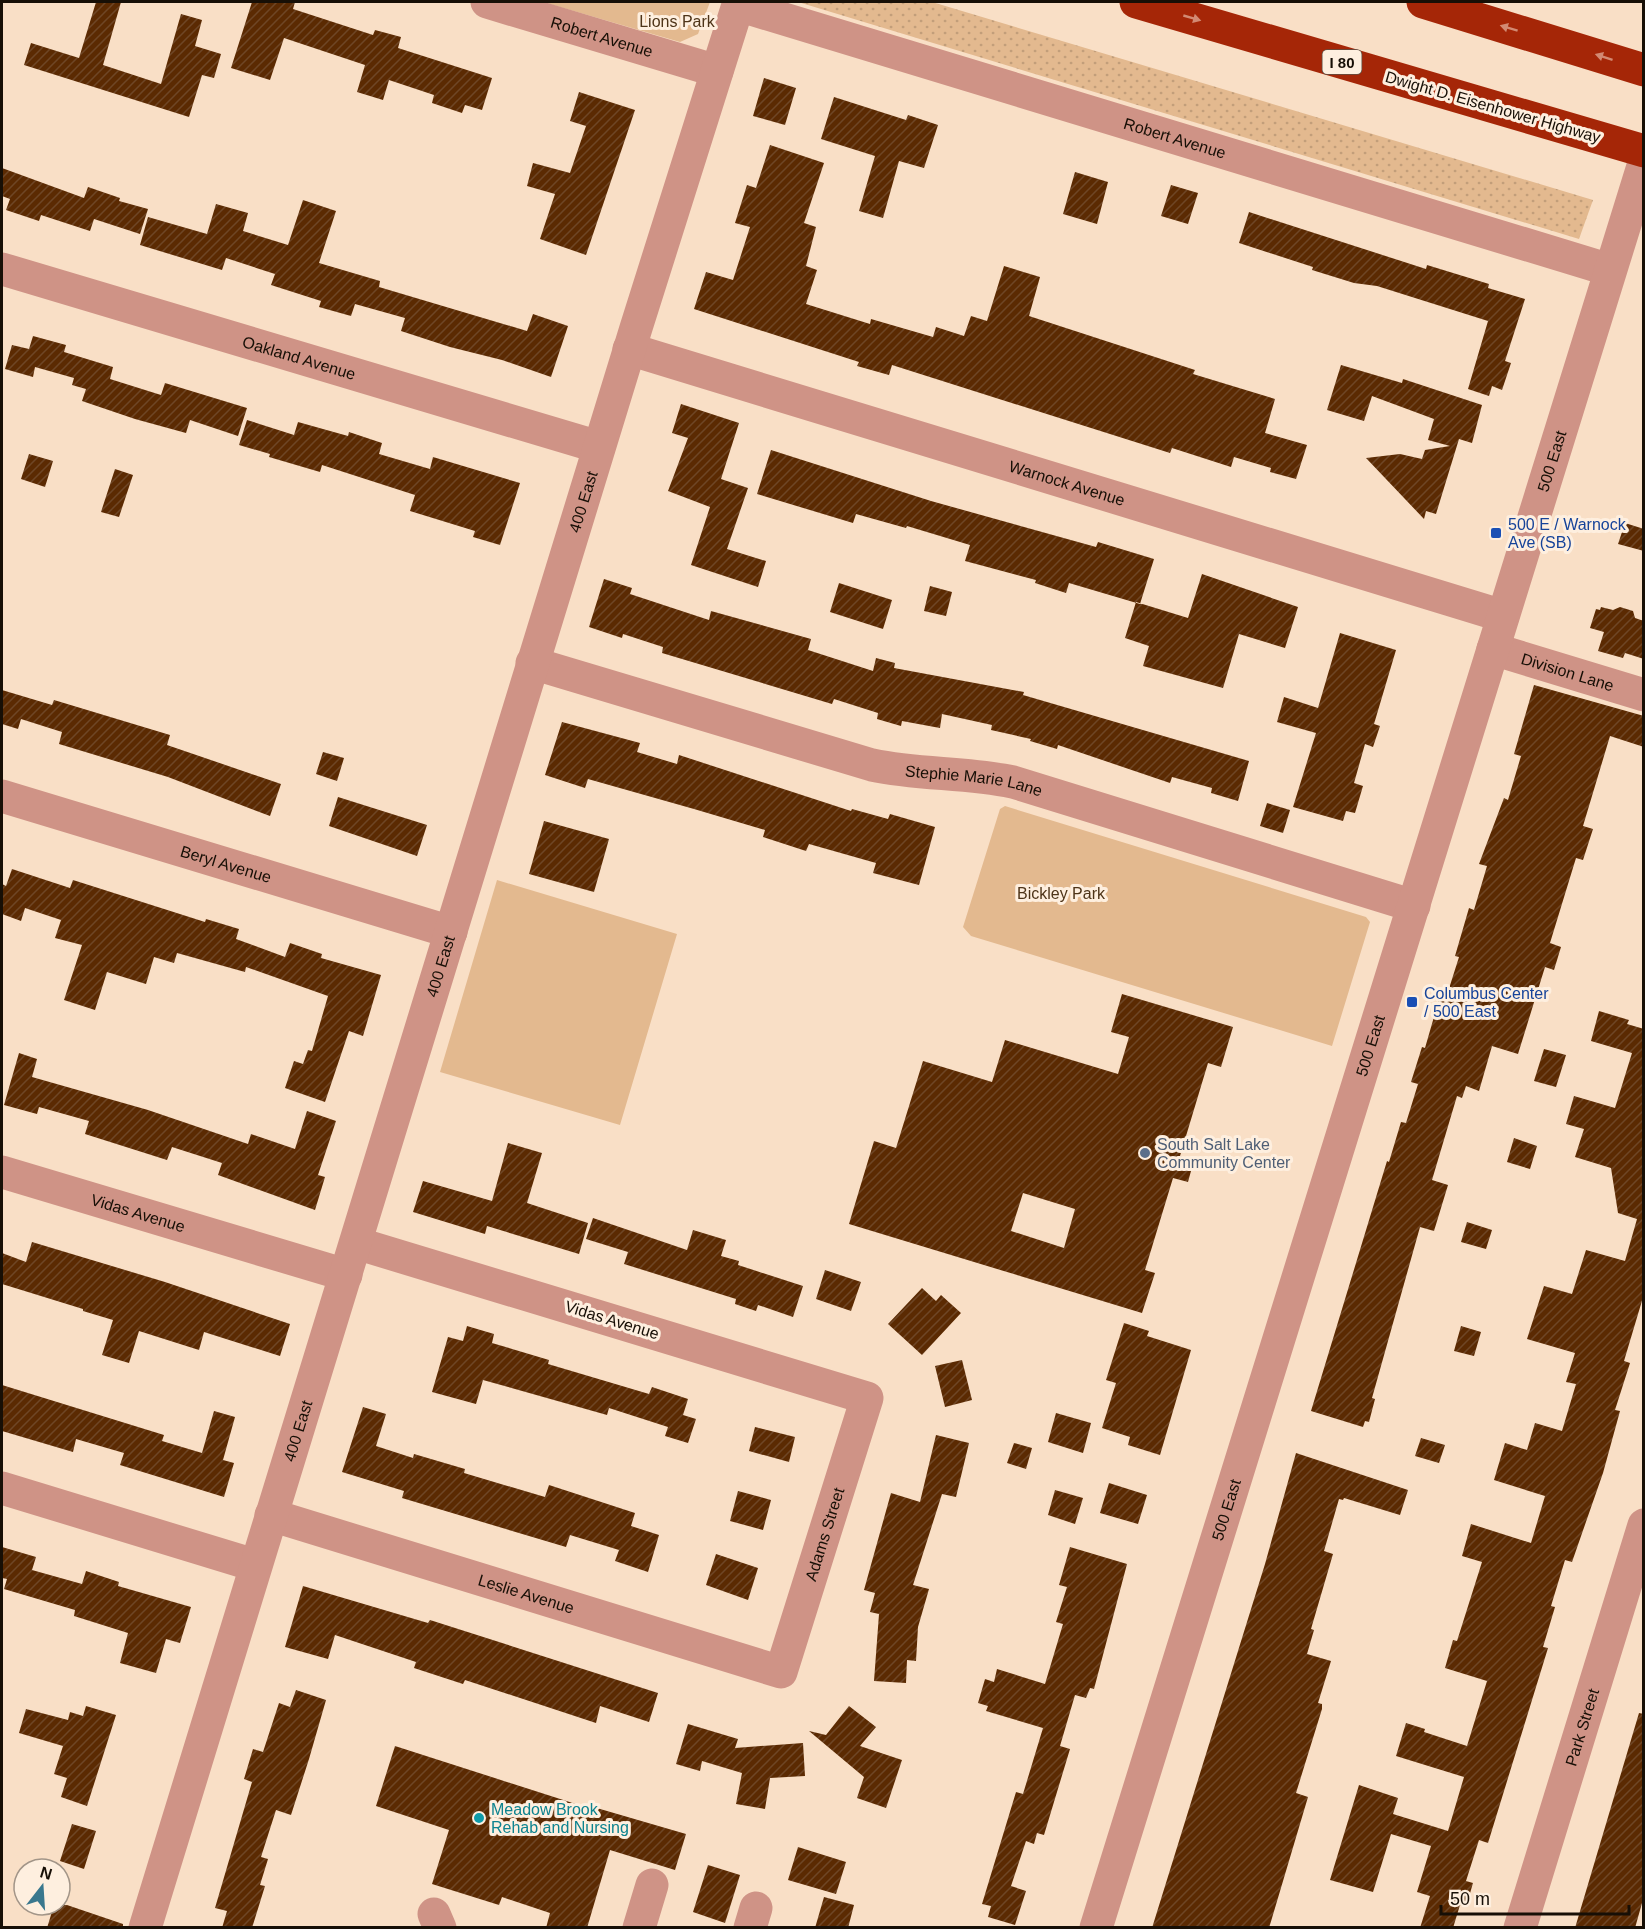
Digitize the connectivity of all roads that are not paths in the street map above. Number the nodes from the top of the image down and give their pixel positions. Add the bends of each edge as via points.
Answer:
1 (488, 2) edge
2 (1136, 2) edge
3 (1423, 2) edge
4 (738, 5) joint
5 (717, 70) junction
6 (1644, 70) edge
7 (1644, 151) edge
8 (1644, 163) edge
9 (2, 269) edge
10 (1610, 270) junction
11 (629, 349) junction
12 (599, 447) junction
13 (1503, 616) junction
14 (1493, 649) junction
15 (532, 663) junction
16 (1644, 695) edge
17 (2, 796) edge
18 (1414, 906) junction
19 (451, 933) junction
20 (2, 1172) edge
21 (356, 1243) junction
22 (346, 1275) junction
23 (867, 1398) joint
24 (2, 1488) edge
25 (271, 1515) junction
26 (1644, 1525) edge
27 (254, 1566) junction
28 (782, 1672) joint
29 (652, 1886) dead end
30 (145, 1928) edge
31 (639, 1928) edge
32 (1096, 1928) edge
33 (1520, 1928) edge

1 - 5 street, Robert Avenue
2 -> 7 highway, Dwight D. Eisenhower Highway / I 80
6 -> 3 highway
4 - 5 street, 400 East
4 - 10 street, Robert Avenue
5 - 11 street, 400 East
8 - 10 street, 500 East
9 - 12 street, Oakland Avenue
10 - 13 street, 500 East
11 - 12 street, 400 East
11 - 13 street, Warnock Avenue
12 - 15 street, 400 East
13 - 14 street, 500 East
14 - 16 street, Division Lane
14 - 18 street, 500 East
15 - 18 street, Stephie Marie Lane via 872,765 907,773 968,775 1013,782
15 - 19 street, 400 East
17 - 19 street, Beryl Avenue
18 - 32 street, 500 East
19 - 21 street, 400 East
20 - 22 street, Vidas Avenue
21 - 22 street, 400 East
21 - 23 street, Vidas Avenue
22 - 25 street, 400 East
23 - 28 street, Adams Street
24 - 27 street
25 - 27 street, 400 East
25 - 28 street, Leslie Avenue
26 - 33 street, Park Street
27 - 30 street, 400 East
29 - 31 street

